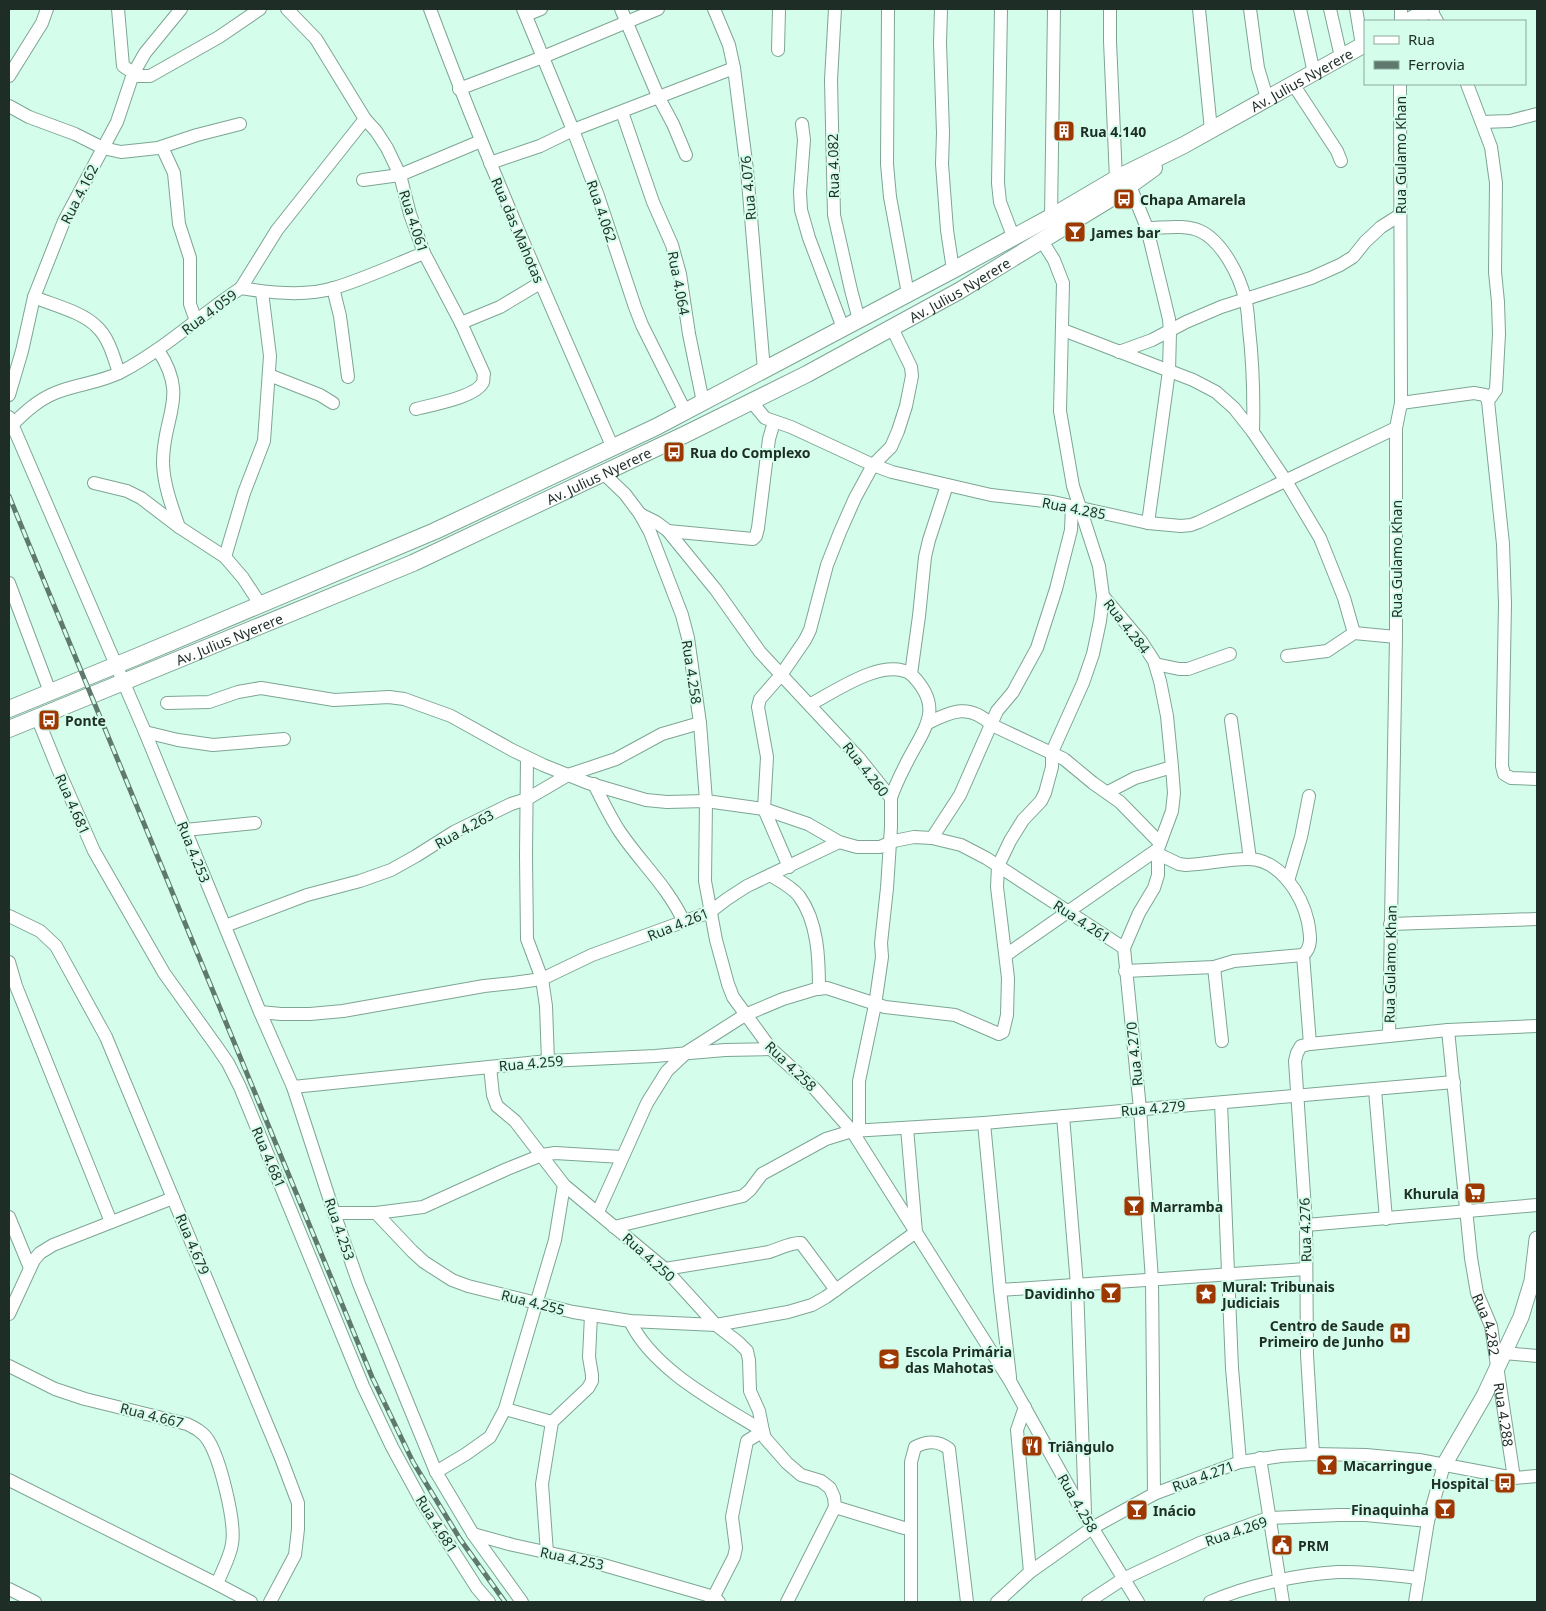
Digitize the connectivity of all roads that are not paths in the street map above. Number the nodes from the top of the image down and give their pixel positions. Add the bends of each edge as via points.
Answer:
1 (47, 9) edge
2 (118, 9) edge
3 (181, 9) edge
4 (260, 9) edge
5 (287, 9) edge
6 (430, 9) edge
7 (541, 9) edge
8 (621, 9) edge
9 (658, 9) edge
10 (714, 9) edge
11 (779, 9) edge
12 (835, 9) edge
13 (888, 9) edge
14 (941, 9) edge
15 (1001, 9) edge
16 (1054, 9) edge
17 (1110, 9) edge
18 (1199, 9) edge
19 (1250, 9) edge
20 (1300, 9) edge
21 (1330, 9) edge
22 (1356, 9) edge
23 (1431, 9) edge
24 (524, 12) edge
25 (1410, 20) edge
26 (626, 22) junction
27 (1363, 45) edge
28 (778, 50) dead end
29 (542, 57) junction
30 (1341, 57) junction
31 (734, 68) junction
32 (1314, 73) junction
33 (132, 74) junction
34 (9, 76) edge
35 (1293, 84) junction
36 (1400, 85) edge
37 (1466, 85) edge
38 (459, 88) junction
39 (658, 96) junction
40 (1267, 98) junction
41 (9, 106) edge
42 (622, 112) junction
43 (1537, 114) edge
44 (365, 119) junction
45 (1482, 122) junction
46 (240, 124) dead end
47 (802, 124) dead end
48 (573, 130) junction
49 (1211, 130) junction
50 (481, 141) junction
51 (162, 147) junction
52 (103, 148) junction
53 (686, 155) dead end
54 (1341, 161) dead end
55 (490, 163) junction
56 (400, 174) junction
57 (363, 180) dead end
58 (1123, 183) junction
59 (1400, 215) junction
60 (1050, 217) junction
61 (1147, 228) junction
62 (1013, 236) junction
63 (1042, 241) junction
64 (424, 253) junction
65 (953, 270) junction
66 (540, 283) junction
67 (241, 288) junction
68 (333, 288) junction
69 (262, 292) junction
70 (908, 294) junction
71 (34, 298) junction
72 (1245, 299) junction
73 (859, 320) junction
74 (196, 321) junction
75 (460, 324) junction
76 (843, 328) junction
77 (892, 328) junction
78 (1063, 330) junction
79 (1170, 332) junction
80 (158, 350) junction
81 (1120, 352) junction
82 (764, 370) junction
83 (1168, 371) junction
84 (119, 373) junction
85 (269, 375) junction
86 (348, 378) dead end
87 (9, 395) edge
88 (1488, 400) junction
89 (751, 401) junction
90 (703, 402) junction
91 (1401, 402) junction
92 (333, 403) dead end
93 (416, 409) dead end
94 (685, 411) junction
95 (10, 421) edge
96 (774, 422) junction
97 (1396, 428) junction
98 (1253, 432) junction
99 (613, 448) junction
100 (874, 465) junction
101 (604, 474) junction
102 (1286, 481) junction
103 (94, 483) dead end
104 (947, 485) junction
105 (1076, 507) junction
106 (640, 514) junction
107 (1148, 523) junction
108 (179, 527) junction
109 (668, 531) junction
110 (226, 558) junction
111 (9, 583) edge
112 (1103, 596) junction
113 (260, 604) junction
114 (1354, 633) junction
115 (1396, 637) junction
116 (1230, 654) dead end
117 (1287, 656) dead end
118 (1155, 664) junction
119 (116, 665) junction
120 (911, 674) junction
121 (781, 675) junction
122 (123, 682) junction
123 (50, 692) junction
124 (167, 703) dead end
125 (810, 704) junction
126 (9, 709) edge
127 (37, 717) junction
128 (1232, 720) dead end
129 (928, 722) junction
130 (700, 723) junction
131 (992, 725) junction
132 (9, 729) edge
133 (145, 732) junction
134 (284, 739) dead end
135 (1052, 752) junction
136 (527, 758) junction
137 (1172, 767) junction
138 (568, 775) junction
139 (1537, 778) edge
140 (594, 784) junction
141 (1108, 792) junction
142 (1310, 796) dead end
143 (890, 798) junction
144 (527, 799) junction
145 (706, 801) junction
146 (764, 809) junction
147 (255, 823) dead end
148 (185, 830) junction
149 (932, 838) junction
150 (839, 842) junction
151 (889, 843) junction
152 (1159, 849) junction
153 (1250, 859) junction
154 (789, 866) junction
155 (998, 866) junction
156 (770, 875) junction
157 (1288, 881) junction
158 (710, 912) junction
159 (1067, 912) junction
160 (9, 916) edge
161 (1537, 920) edge
162 (684, 922) junction
163 (1390, 924) junction
164 (225, 926) junction
165 (1120, 946) junction
166 (1006, 955) junction
167 (1303, 955) junction
168 (9, 962) edge
169 (1214, 967) junction
170 (1125, 971) junction
171 (542, 978) junction
172 (819, 989) junction
173 (875, 1005) junction
174 (260, 1012) junction
175 (744, 1015) junction
176 (1537, 1026) edge
177 (1448, 1030) junction
178 (1389, 1035) junction
179 (1222, 1041) dead end
180 (1310, 1044) junction
181 (771, 1048) junction
182 (687, 1052) junction
183 (548, 1061) junction
184 (490, 1066) junction
185 (1454, 1082) junction
186 (293, 1087) junction
187 (1375, 1090) junction
188 (1296, 1096) junction
189 (1221, 1103) junction
190 (1140, 1110) junction
191 (1063, 1116) junction
192 (984, 1123) junction
193 (907, 1128) junction
194 (856, 1131) junction
195 (542, 1155) junction
196 (622, 1157) junction
197 (564, 1185) junction
198 (173, 1198) junction
199 (1537, 1205) edge
200 (1465, 1211) junction
201 (598, 1212) junction
202 (334, 1213) junction
203 (376, 1213) junction
204 (9, 1217) edge
205 (1386, 1220) junction
206 (110, 1222) junction
207 (1306, 1225) junction
208 (614, 1226) junction
209 (916, 1232) junction
210 (1537, 1239) edge
211 (1536, 1257) edge
212 (30, 1268) junction
213 (665, 1269) junction
214 (1306, 1269) junction
215 (1228, 1274) junction
216 (1152, 1280) junction
217 (1077, 1285) junction
218 (836, 1290) junction
219 (1000, 1290) junction
220 (536, 1304) junction
221 (9, 1314) edge
222 (592, 1315) junction
223 (630, 1321) junction
224 (716, 1325) junction
225 (1537, 1356) edge
226 (1501, 1359) junction
227 (9, 1366) edge
228 (1010, 1381) junction
229 (1025, 1407) junction
230 (505, 1409) junction
231 (552, 1422) junction
232 (763, 1430) junction
233 (1314, 1454) junction
234 (1260, 1458) junction
235 (1240, 1462) junction
236 (1444, 1465) junction
237 (436, 1472) junction
238 (1537, 1476) edge
239 (1510, 1477) junction
240 (9, 1480) edge
241 (1154, 1494) junction
242 (835, 1507) junction
243 (1085, 1516) junction
244 (1268, 1518) junction
245 (1428, 1521) junction
246 (904, 1528) dead end
247 (1092, 1528) junction
248 (473, 1534) junction
249 (546, 1553) junction
250 (1030, 1572) junction
251 (1419, 1578) junction
252 (1123, 1579) junction
253 (1279, 1580) junction
254 (218, 1584) junction
255 (9, 1589) edge
256 (714, 1600) edge
257 (35, 1602) edge
258 (251, 1602) edge
259 (270, 1602) edge
260 (489, 1602) edge
261 (522, 1602) edge
262 (787, 1602) edge
263 (911, 1602) edge
264 (967, 1602) edge
265 (997, 1602) edge
266 (1088, 1602) edge
267 (1138, 1602) edge
268 (1210, 1602) edge
269 (1283, 1602) edge
270 (1415, 1602) edge

1 - 34 street via 42,23
2 - 33 street via 122,63
3 - 33 street, Rua 4.162
4 - 33 street via 157,73 143,77
5 - 44 street, Rua 4.061 via 316,38
6 - 38 street, Rua das Mahotas
7 - 24 street
8 - 26 street
9 - 26 street
10 - 31 street, Rua 4.076
11 - 28 street
12 - 73 street, Rua 4.082 via 831,80 834,215
13 - 70 street via 887,164
14 - 65 street via 942,164
15 - 62 street via 998,183 1000,202
16 - 60 street
17 - 58 street
18 - 49 street
19 - 40 street via 1258,68
20 - 32 street
21 - 30 street
22 - 27 street
23 - 25 main road
24 - 29 street, Rua 4.062
26 - 29 street
26 - 39 street
27 - 30 main road, Av. Julius Nyerere
29 - 38 street
29 - 48 street, Rua 4.062
30 - 32 main road, Av. Julius Nyerere
31 - 39 street
31 - 82 street, Rua 4.076 via 747,170
32 - 35 main road, Av. Julius Nyerere
33 - 52 street, Rua 4.162 via 117,122
35 - 40 main road, Av. Julius Nyerere
35 - 54 street
36 - 59 street, Rua Gulamo Khan
37 - 45 street
38 - 50 street, Rua das Mahotas
39 - 42 street
39 - 53 street
40 - 49 main road, Av. Julius Nyerere
41 - 52 street
42 - 48 street
42 - 90 street, Rua 4.064 via 653,202 672,245
43 - 45 street via 1510,121
44 - 56 street, Rua 4.061 via 376,131
44 - 67 street via 278,230
45 - 88 street via 1491,147 1496,183 1495,272 1499,318 1496,390
46 - 51 street
47 - 76 street via 801,210 808,238
48 - 55 street via 540,146
48 - 94 street, Rua 4.062 via 642,325
49 - 58 main road, Av. Julius Nyerere
50 - 55 street, Rua das Mahotas
50 - 56 street
51 - 52 street via 121,152
51 - 74 street via 174,173 180,224 190,258 190,304
52 - 71 street, Rua 4.162 via 64,221
55 - 66 street, Rua das Mahotas
56 - 57 street
56 - 64 street, Rua 4.061
58 - 60 main road, Av. Julius Nyerere
58 - 61 street
58 - 63 main road, Av. Julius Nyerere
59 - 72 street via 1381,227 1347,262 1311,278
59 - 91 street, Rua Gulamo Khan
60 - 62 main road, Av. Julius Nyerere
61 - 72 street via 1187,228 1208,235 1224,252
61 - 79 street
62 - 65 main road, Av. Julius Nyerere
63 - 77 main road, Av. Julius Nyerere
63 - 78 street, Rua 4.284 via 1060,271 1063,283
64 - 68 street, Rua 4.059
64 - 75 street, Rua 4.061
65 - 70 main road, Av. Julius Nyerere
66 - 75 street via 500,307
66 - 99 street, Rua das Mahotas
67 - 69 street, Rua 4.059
67 - 74 street, Rua 4.059
68 - 69 street, Rua 4.059
68 - 86 street
69 - 85 street via 270,356
70 - 73 main road, Av. Julius Nyerere
71 - 84 street via 79,315 99,328
71 - 87 street, Rua 4.162
72 - 79 street via 1202,315
72 - 98 street via 1254,379
73 - 76 main road, Av. Julius Nyerere
74 - 80 street, Rua 4.059
75 - 93 street, Rua 4.061 via 484,374 483,382 477,389 454,400
76 - 82 main road, Av. Julius Nyerere
77 - 89 main road, Av. Julius Nyerere
77 - 100 street via 911,367 912,376 906,406 891,447
78 - 81 street
78 - 105 street, Rua 4.284 via 1060,410
79 - 81 street
79 - 83 street
80 - 84 street, Rua 4.059
80 - 108 street via 173,380 173,402 163,463
81 - 83 street
82 - 90 main road, Av. Julius Nyerere
83 - 98 street via 1216,392
83 - 107 street
84 - 95 street, Rua 4.059 via 54,393
85 - 92 street
85 - 110 street via 264,441 244,493
88 - 91 street via 1484,395 1474,393
88 - 139 street via 1503,544 1502,766 1504,774 1511,778
89 - 96 street, Rua 4.285 via 761,415
89 - 101 main road, Av. Julius Nyerere
90 - 94 main road, Av. Julius Nyerere
91 - 97 street, Rua Gulamo Khan
94 - 99 main road, Av. Julius Nyerere
95 - 119 street, Rua 4.253
96 - 100 street, Rua 4.285
96 - 109 street via 756,536 753,539
97 - 102 street, Rua 4.285
97 - 115 street, Rua Gulamo Khan
98 - 102 street
99 - 113 main road, Av. Julius Nyerere via 435,531
100 - 104 street, Rua 4.285
100 - 121 street via 855,498 827,565 810,630
101 - 106 street, Rua 4.258
101 - 122 main road, Av. Julius Nyerere via 413,563
102 - 107 street, Rua 4.285 via 1191,525
102 - 114 street via 1320,538
103 - 108 street via 141,498
104 - 105 street, Rua 4.285
104 - 120 street via 925,557
105 - 107 street, Rua 4.285
105 - 112 street, Rua 4.284 via 1099,566
105 - 131 street via 1038,648 1017,685 997,711
106 - 109 street, Rua 4.260
106 - 130 street, Rua 4.258 via 682,615
108 - 110 street
109 - 121 street, Rua 4.260
110 - 113 street
111 - 123 street
112 - 118 street, Rua 4.284 via 1141,641
112 - 135 street via 1093,654
113 - 119 main road, Av. Julius Nyerere
114 - 115 street
114 - 117 street via 1327,651
115 - 163 street, Rua Gulamo Khan
116 - 118 street via 1188,669
118 - 137 street, Rua 4.284 via 1167,716
119 - 122 street, Rua 4.253
119 - 123 main road, Av. Julius Nyerere
120 - 125 street via 894,668 876,672
120 - 129 street via 918,680 928,701
121 - 125 street, Rua 4.260
121 - 146 street via 760,699 758,707 767,757
122 - 127 main road, Av. Julius Nyerere
122 - 133 street, Rua 4.253
123 - 126 main road, Av. Julius Nyerere
124 - 136 street via 209,702 261,688 334,700 396,698 451,716
125 - 143 street, Rua 4.260
127 - 132 main road, Av. Julius Nyerere
127 - 260 street, Rua 4.681 via 94,851 164,973 217,1046 240,1087 392,1447 422,1502
128 - 153 street
129 - 131 street via 964,710 977,714
129 - 143 street
130 - 138 street, Rua 4.263 via 662,734 616,759
130 - 145 street, Rua 4.258
131 - 135 street
131 - 149 street via 960,795
133 - 134 street via 213,744
133 - 148 street, Rua 4.253
135 - 141 street
135 - 155 street via 1052,767 1041,802 1023,820
136 - 138 street
136 - 144 street
137 - 141 street via 1135,778
137 - 152 street, Rua 4.284 via 1172,812
138 - 140 street
138 - 144 street, Rua 4.263
140 - 145 street via 646,800
140 - 162 street via 620,831 667,891
141 - 152 street
142 - 157 street
143 - 151 street, Rua 4.260
144 - 164 street, Rua 4.263 via 454,832 390,870 307,895
144 - 171 street via 527,939
145 - 146 street
145 - 158 street, Rua 4.258 via 705,881
146 - 150 street via 808,824
146 - 154 street
147 - 148 street
148 - 164 street, Rua 4.253
149 - 151 street, Rua 4.261 via 904,838
149 - 155 street, Rua 4.261 via 961,845
150 - 151 street, Rua 4.261 via 864,847 880,847
150 - 154 street, Rua 4.261
151 - 173 street, Rua 4.260 via 882,957
152 - 153 street via 1179,864 1186,865
152 - 159 street
152 - 165 street, Rua 4.284 via 1154,888
153 - 157 street via 1278,870
154 - 156 street, Rua 4.261
155 - 159 street, Rua 4.261
155 - 166 street via 997,887
156 - 158 street, Rua 4.261 via 746,886
156 - 172 street via 798,895 808,912 814,929
157 - 167 street via 1306,914 1310,931 1309,947
158 - 162 street, Rua 4.261
158 - 175 street, Rua 4.258 via 728,984
159 - 165 street, Rua 4.261
159 - 166 street
160 - 198 street, Rua 4.679 via 40,931 63,957 106,1037
161 - 163 street
162 - 171 street, Rua 4.261 via 592,955
163 - 178 street, Rua Gulamo Khan
164 - 174 street, Rua 4.253
165 - 170 street, Rua 4.270
166 - 173 street via 1007,1015 1001,1034 955,1015
167 - 169 street via 1234,961
167 - 180 street
168 - 206 street
169 - 170 street
169 - 179 street
170 - 190 street, Rua 4.270
171 - 174 street, Rua 4.261 via 343,1011 310,1014
171 - 183 street
172 - 173 street via 827,988
172 - 175 street
173 - 194 street, Rua 4.260 via 859,1081
174 - 186 street, Rua 4.253
175 - 181 street, Rua 4.258
175 - 182 street
176 - 177 street
177 - 178 street
177 - 185 street, Rua 4.282
178 - 180 street
180 - 188 street, Rua 4.276 via 1297,1052
181 - 182 street, Rua 4.259
181 - 194 street, Rua 4.258
182 - 183 street, Rua 4.259
182 - 196 street via 656,1086
183 - 184 street, Rua 4.259
184 - 186 street, Rua 4.259
184 - 195 street, Rua 4.250 via 496,1106 514,1121
185 - 187 street, Rua 4.279
185 - 200 street, Rua 4.282
186 - 202 street, Rua 4.253
187 - 188 street, Rua 4.279
187 - 205 street
188 - 189 street, Rua 4.279
188 - 207 street, Rua 4.276
189 - 190 street, Rua 4.279
189 - 215 street
190 - 191 street, Rua 4.279
190 - 216 street, Rua 4.270
191 - 192 street, Rua 4.279
191 - 217 street
192 - 193 street, Rua 4.279
192 - 219 street
193 - 194 street, Rua 4.279
193 - 209 street
194 - 208 street, Rua 4.279 via 826,1140 762,1174 743,1196
194 - 209 street, Rua 4.258
195 - 196 street via 565,1153
195 - 197 street, Rua 4.250
195 - 203 street via 422,1207
196 - 201 street
197 - 201 street, Rua 4.250
197 - 220 street via 559,1222
198 - 206 street
198 - 259 street, Rua 4.679 via 298,1503 295,1555
199 - 200 street
200 - 205 street
200 - 226 street, Rua 4.282 via 1477,1293
201 - 208 street, Rua 4.250
202 - 203 street
202 - 237 street, Rua 4.253 via 359,1284
203 - 220 street, Rua 4.255 via 424,1262 452,1280
204 - 212 street
205 - 207 street
206 - 212 street via 40,1253
207 - 214 street, Rua 4.276
208 - 213 street, Rua 4.250
209 - 218 street
209 - 228 street, Rua 4.258
210 - 211 street
211 - 226 street via 1521,1317
212 - 221 street
213 - 218 street via 769,1252 801,1242
213 - 224 street, Rua 4.250
214 - 215 street
214 - 233 street, Rua 4.276 via 1307,1355
215 - 216 street
215 - 235 street
216 - 217 street
216 - 241 street, Rua 4.270
217 - 219 street
217 - 243 street
218 - 224 street via 812,1304 788,1312
219 - 228 street
220 - 222 street, Rua 4.255
220 - 230 street
222 - 223 street, Rua 4.255
222 - 231 street via 589,1357 592,1381
223 - 224 street, Rua 4.255
223 - 232 street via 643,1343 681,1378
224 - 232 street, Rua 4.250 via 747,1351 750,1391
225 - 226 street
226 - 236 street, Rua 4.282 via 1484,1396
226 - 239 street, Rua 4.288
227 - 254 street, Rua 4.667 via 55,1389 85,1399 187,1424 208,1439 216,1455 232,1524 232,1544
228 - 229 street, Rua 4.258
229 - 243 street, Rua 4.258
229 - 250 street via 1017,1430
230 - 231 street
230 - 237 street via 490,1437
231 - 249 street via 542,1484
232 - 242 street via 765,1438 787,1463 801,1475 830,1488
232 - 256 street via 747,1441 732,1517 736,1548
233 - 234 street, Rua 4.271
233 - 236 street, Rua 4.271 via 1366,1455
234 - 235 street, Rua 4.271
234 - 244 street
235 - 241 street, Rua 4.271
236 - 239 street, Rua 4.271
236 - 245 street, Rua 4.282
237 - 248 street, Rua 4.253
238 - 239 street, Rua 4.271
240 - 254 street
241 - 247 street, Rua 4.271
242 - 246 street
242 - 262 street
243 - 247 street, Rua 4.258
244 - 245 street, Rua 4.269 via 1348,1515
244 - 252 street, Rua 4.269 via 1200,1543
244 - 253 street
245 - 251 street, Rua 4.282
247 - 250 street, Rua 4.271
247 - 252 street, Rua 4.258
248 - 249 street, Rua 4.253
248 - 261 street
249 - 256 street, Rua 4.253 via 600,1564
250 - 265 street, Rua 4.271
251 - 253 street via 1338,1572
251 - 270 street, Rua 4.282
252 - 266 street, Rua 4.269
252 - 267 street, Rua 4.258
253 - 268 street
253 - 269 street
254 - 258 street
255 - 257 street
263 - 264 street via 911,1462 915,1447 924,1443 942,1443 949,1449

